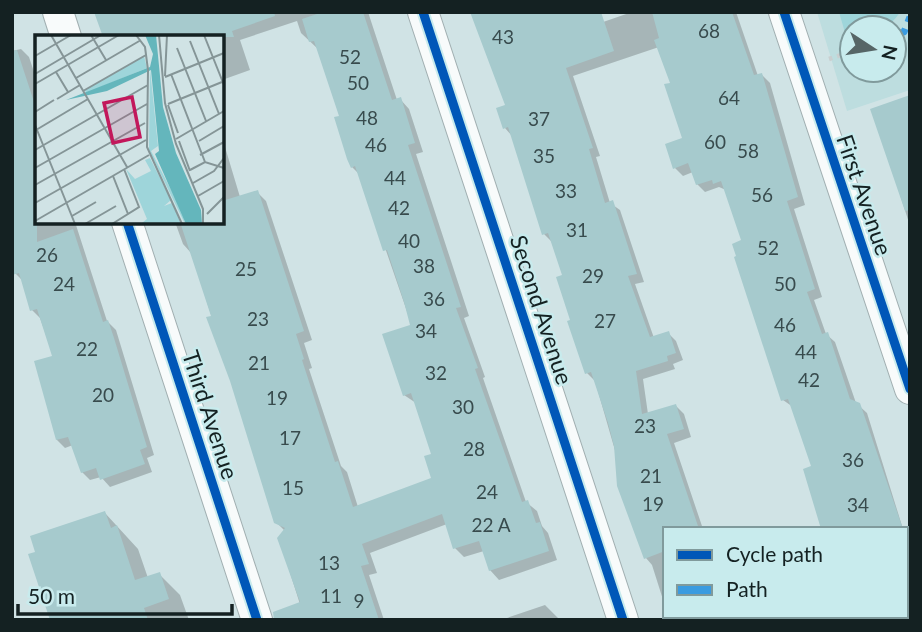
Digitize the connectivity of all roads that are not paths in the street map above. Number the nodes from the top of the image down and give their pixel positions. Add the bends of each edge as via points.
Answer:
1 (58, 12) edge
2 (423, 12) edge
3 (784, 12) edge
4 (65, 35) edge
5 (128, 224) edge
6 (910, 389) edge
7 (257, 620) edge
8 (623, 620) edge

1 - 4 street
2 - 8 street, Second Avenue
3 - 6 street, First Avenue
5 - 7 street, Third Avenue

